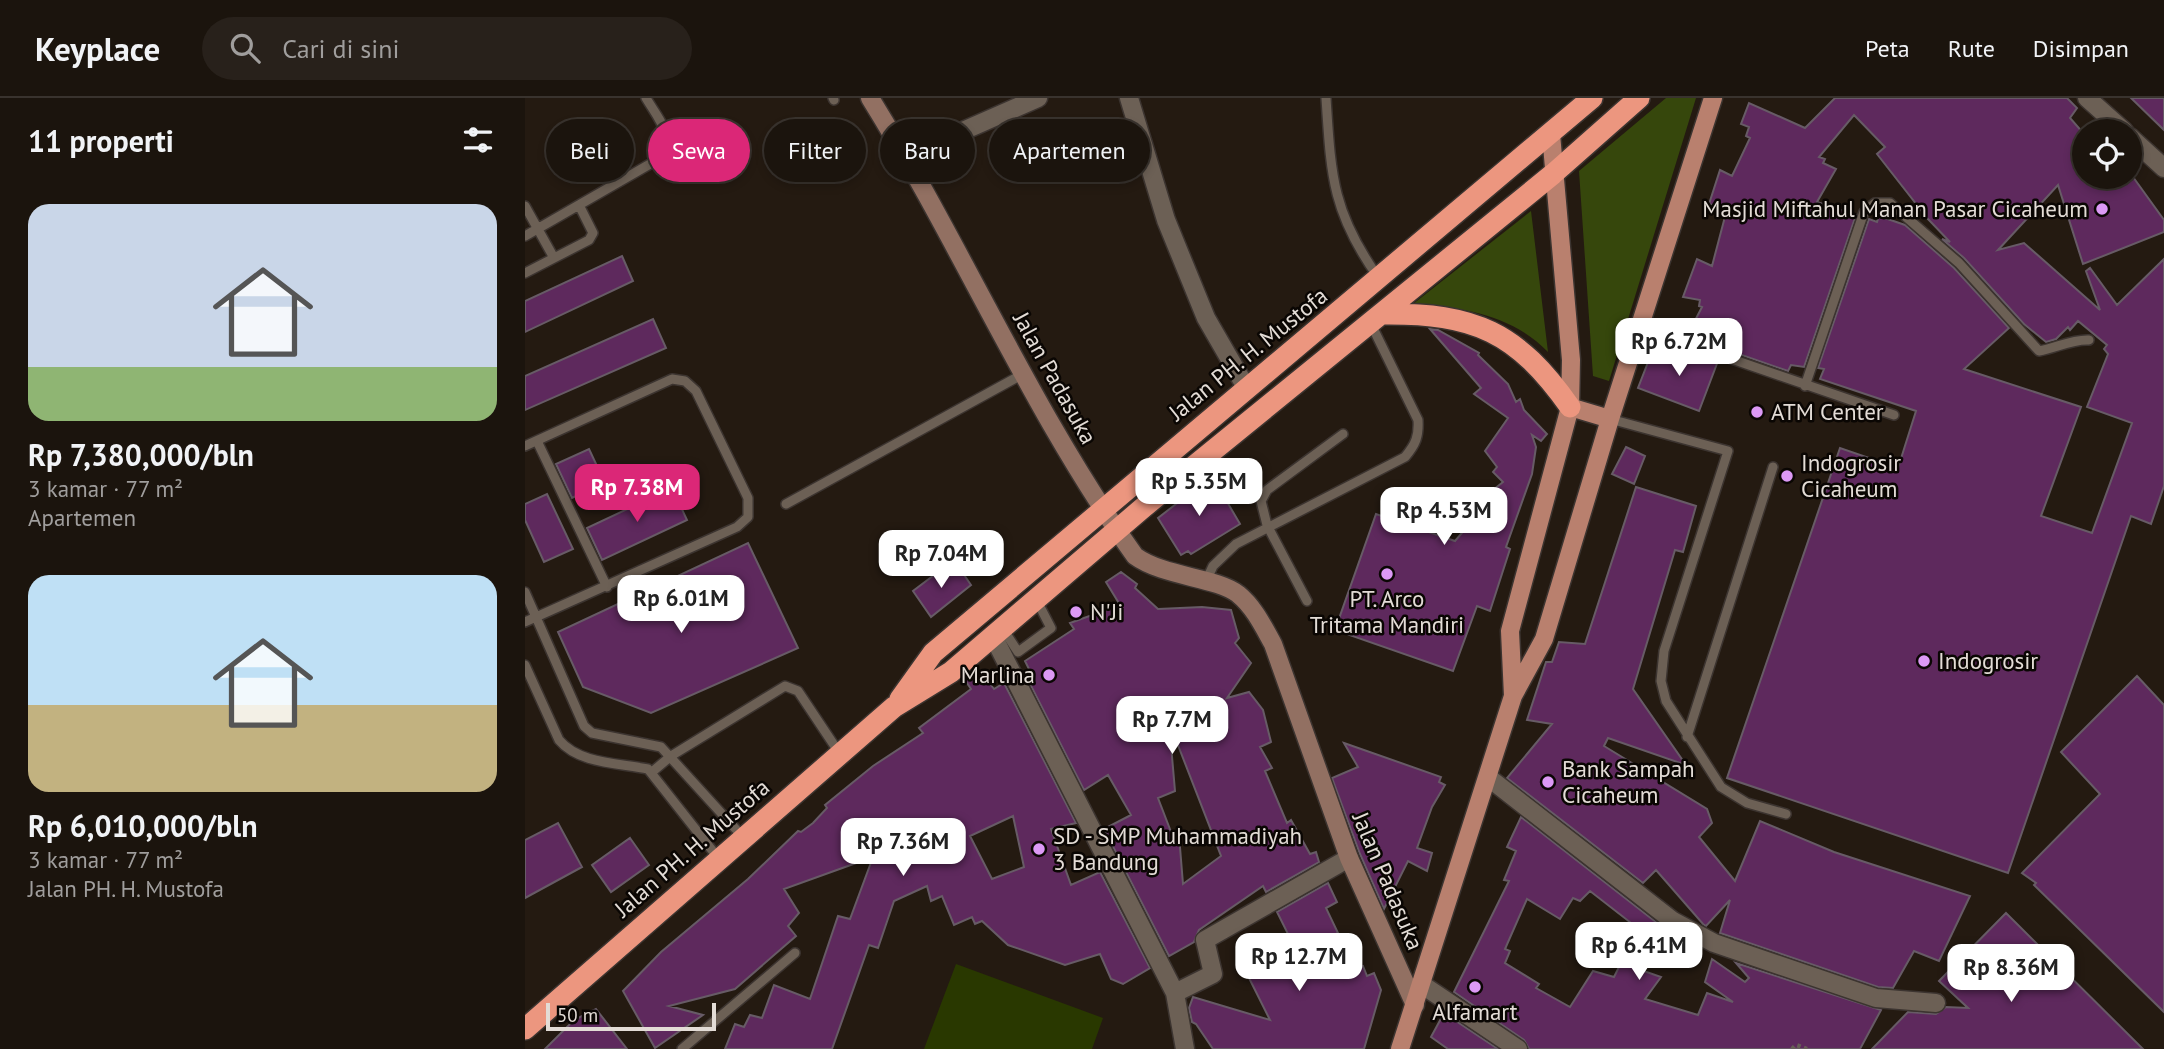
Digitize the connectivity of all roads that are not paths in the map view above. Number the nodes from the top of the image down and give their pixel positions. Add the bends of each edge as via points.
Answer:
1 (646, 98) edge
2 (870, 98) edge
3 (1038, 98) edge
4 (1129, 98) edge
5 (1326, 98) edge
6 (1592, 98) edge
7 (1639, 98) edge
8 (1713, 98) edge
9 (2087, 98) edge
10 (883, 119) edge
11 (2111, 119) edge
12 (975, 126) edge
13 (1551, 134) junction
14 (2142, 148) edge
15 (2164, 168) edge
16 (1553, 174) junction
17 (920, 182) edge
18 (579, 205) junction
19 (525, 206) edge
20 (538, 229) junction
21 (525, 236) edge
22 (554, 258) junction
23 (525, 273) edge
24 (1380, 280) junction
25 (1377, 319) junction
26 (1639, 327) junction
27 (2089, 340) dead end
28 (1023, 374) junction
29 (1805, 386) junction
30 (1247, 388) junction
31 (1570, 407) junction
32 (1894, 415) dead end
33 (1610, 419) junction
34 (1343, 434) dead end
35 (537, 441) junction
36 (525, 446) edge
37 (1773, 467) dead end
38 (786, 504) dead end
39 (1103, 509) junction
40 (1267, 526) junction
41 (1117, 531) junction
42 (1206, 582) junction
43 (607, 587) junction
44 (525, 592) edge
45 (1036, 599) junction
46 (1307, 601) dead end
47 (536, 617) junction
48 (525, 622) edge
49 (997, 632) junction
50 (525, 665) edge
51 (1513, 696) junction
52 (894, 707) junction
53 (1688, 737) junction
54 (840, 754) junction
55 (671, 756) junction
56 (652, 772) junction
57 (1489, 778) junction
58 (1786, 814) dead end
59 (743, 837) junction
60 (1349, 858) junction
61 (719, 859) junction
62 (796, 953) dead end
63 (1421, 984) junction
64 (1175, 993) junction
65 (1936, 1003) dead end
66 (1415, 1005) junction
67 (525, 1029) edge
68 (682, 1049) edge
69 (1185, 1049) edge
70 (1400, 1049) edge
71 (1518, 1049) edge

1 - 18 lane via 666,132 666,147 657,160
2 - 10 street, Jalan Padasuka
3 - 12 street
4 - 30 street via 1166,220 1201,306
5 - 24 lane via 1331,177 1340,209 1360,252
6 - 13 highway, Jalan PH. H. Mustofa
7 - 16 highway, Jalan PH. H. Mustofa
8 - 26 main road
9 - 11 street
13 - 16 main road
13 - 24 highway, Jalan PH. H. Mustofa
14 - 15 street
16 - 25 highway, Jalan PH. H. Mustofa
16 - 31 main road via 1571,360
17 - 28 street, Jalan Padasuka
18 - 20 lane
18 - 22 lane via 593,233 589,240
19 - 20 lane
20 - 21 lane
20 - 22 lane
22 - 23 lane
24 - 30 highway, Jalan PH. H. Mustofa
25 - 31 highway via 1437,316 1492,331 1534,360
25 - 40 lane via 1418,419 1414,446 1405,457
25 - 41 highway, Jalan PH. H. Mustofa
26 - 29 lane
26 - 33 main road
27 - 29 lane via 2039,351 1959,263 1890,203 1875,203 1864,212
28 - 38 lane
28 - 39 street, Jalan Padasuka
29 - 32 lane
30 - 39 highway, Jalan PH. H. Mustofa
31 - 33 main road
31 - 51 main road via 1510,631
33 - 51 main road via 1544,639
33 - 53 lane via 1728,451 1664,651 1661,681 1666,701
34 - 40 lane via 1263,495
35 - 36 lane
35 - 43 lane
35 - 43 lane via 672,379 685,381 697,391 748,498 748,517 737,527
37 - 53 lane
39 - 41 street, Jalan Padasuka
39 - 52 highway, Jalan PH. H. Mustofa via 933,653
40 - 42 lane via 1227,552
40 - 46 lane
41 - 42 street, Jalan Padasuka via 1135,556 1149,566
41 - 45 highway, Jalan PH. H. Mustofa
42 - 60 street, Jalan Padasuka via 1236,592 1255,611 1273,643
43 - 47 lane
44 - 47 lane
45 - 49 highway, Jalan PH. H. Mustofa
45 - 49 lane via 1051,628 1018,652
47 - 48 lane
47 - 55 lane via 584,726 592,733 661,747
49 - 52 highway, Jalan PH. H. Mustofa via 951,672
49 - 64 street
50 - 56 lane via 567,749
51 - 57 main road
52 - 54 highway, Jalan PH. H. Mustofa
53 - 58 lane via 1721,787 1747,803
54 - 55 lane via 797,691 785,686
54 - 59 highway, Jalan PH. H. Mustofa
55 - 56 lane
55 - 59 lane
56 - 61 lane
57 - 63 main road
57 - 65 street via 1673,922 1714,943 1876,998
59 - 61 highway, Jalan PH. H. Mustofa
60 - 64 street via 1205,940 1213,974
60 - 66 street, Jalan Padasuka
61 - 67 highway, Jalan PH. H. Mustofa
62 - 68 lane
63 - 66 main road
63 - 71 street
64 - 69 street
66 - 70 main road

